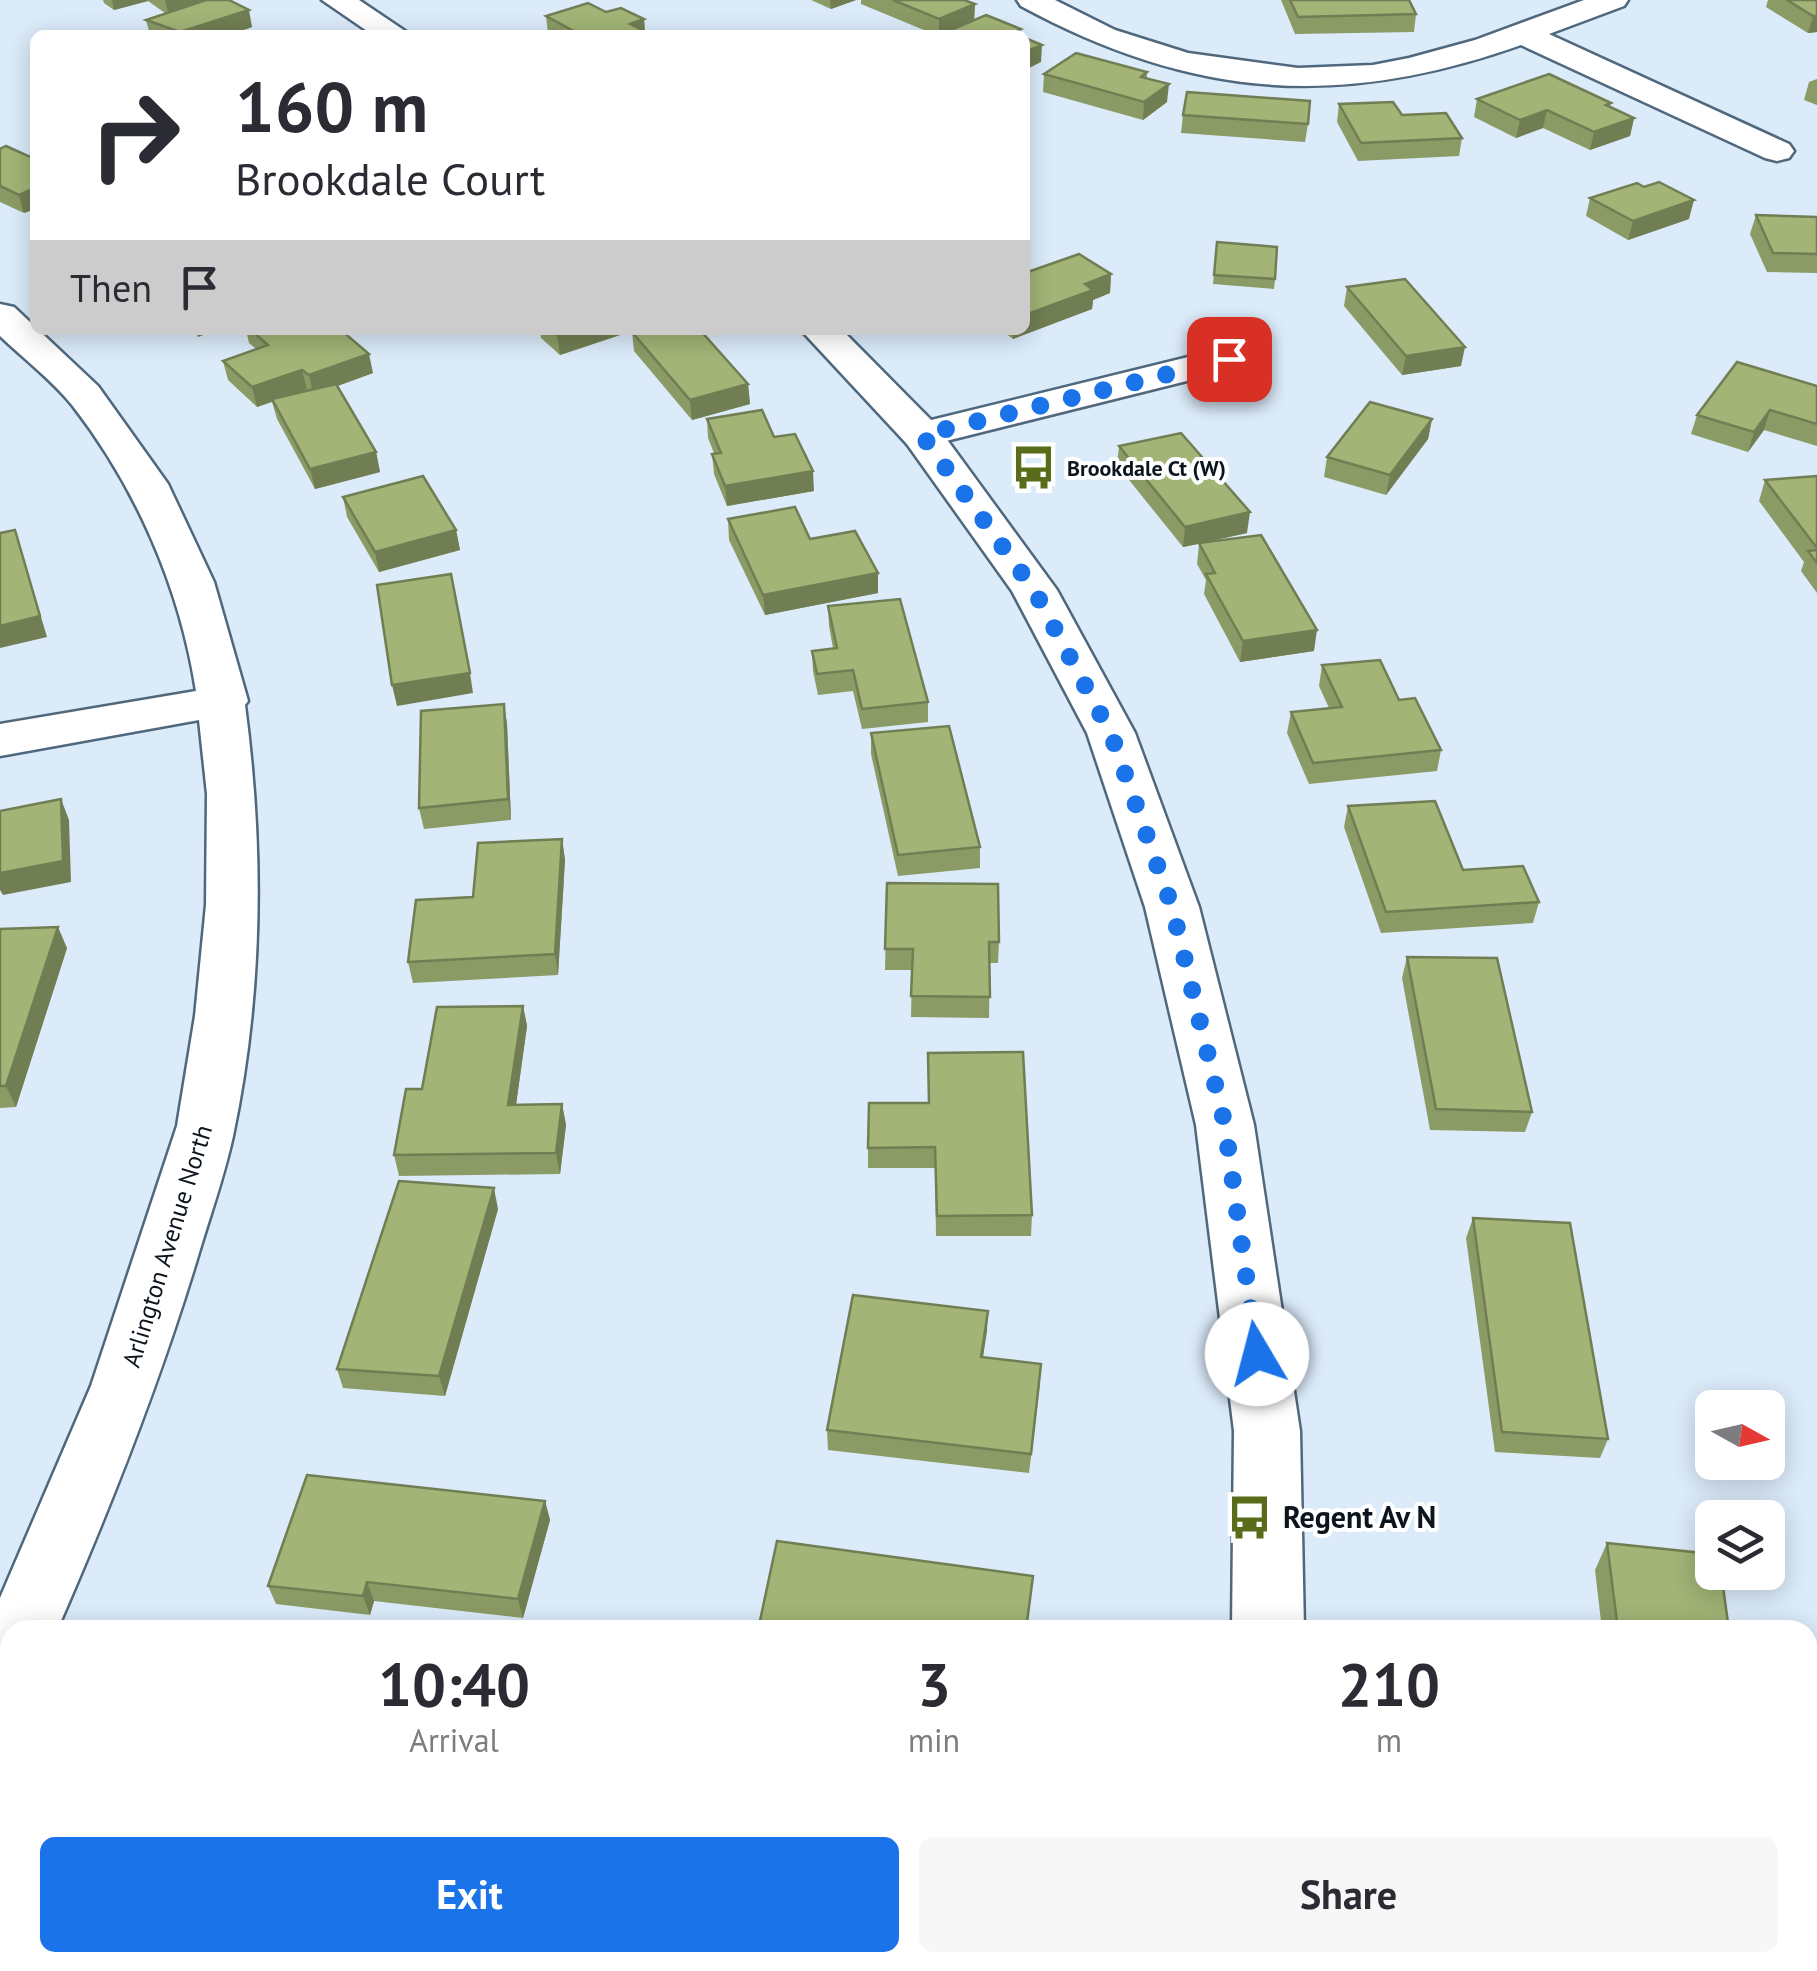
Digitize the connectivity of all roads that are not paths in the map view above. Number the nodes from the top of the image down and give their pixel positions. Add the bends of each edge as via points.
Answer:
1 (337, 0) edge
2 (1032, 0) edge
3 (1613, 0) edge
4 (387, 30) edge
5 (1520, 33) junction
6 (1776, 150) dead end
7 (0, 315) edge
8 (825, 335) edge
9 (1229, 359) dead end
10 (922, 435) junction
11 (224, 701) junction
12 (0, 740) edge
13 (26, 1620) edge
14 (1268, 1620) edge

1 - 4 street
2 - 5 street via 1158,56 1282,76 1407,69
3 - 5 street
5 - 6 street
7 - 11 street, Arlington Avenue North via 93,407 150,485 192,580
8 - 10 street
9 - 10 street
10 - 14 street via 1034,590 1111,734 1172,907 1225,1125 1265,1412
11 - 12 street
11 - 13 street, Arlington Avenue North via 236,811 230,962 205,1129 146,1327

